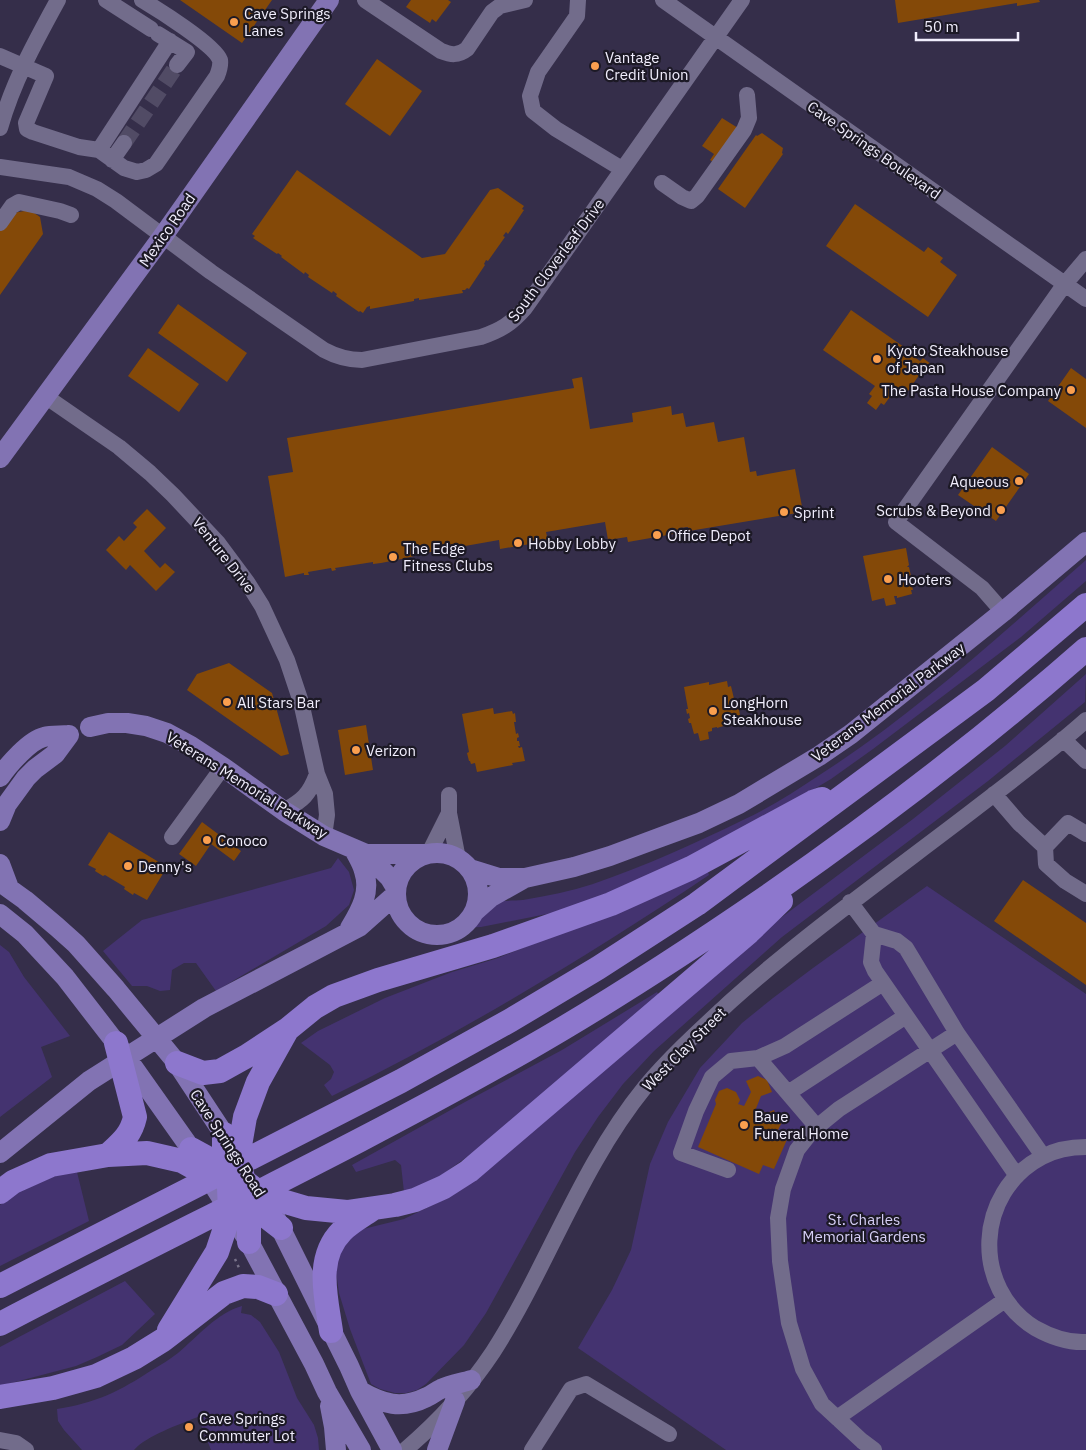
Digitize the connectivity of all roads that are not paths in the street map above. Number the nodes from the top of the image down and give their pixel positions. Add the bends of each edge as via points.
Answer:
1 (58, 0) edge
2 (107, 0) edge
3 (142, 0) edge
4 (329, 0) edge
5 (365, 0) edge
6 (525, 0) edge
7 (578, 0) edge
8 (662, 0) edge
9 (742, 0) edge
10 (157, 33) junction
11 (716, 37) junction
12 (0, 56) edge
13 (177, 65) tunnel mouth
14 (23, 66) junction
15 (747, 95) dead end
16 (0, 128) edge
17 (124, 143) tunnel mouth
18 (106, 155) junction
19 (0, 167) edge
20 (622, 170) junction
21 (662, 183) dead end
22 (71, 215) dead end
23 (0, 222) edge
24 (163, 236) junction
25 (1086, 259) edge
26 (1064, 285) junction
27 (1086, 299) edge
28 (45, 396) junction
29 (0, 458) edge
30 (1086, 542) edge
31 (1086, 605) edge
32 (1003, 612) junction
33 (1086, 649) edge
34 (1086, 720) edge
35 (90, 727) joint
36 (69, 735) junction
37 (1063, 739) junction
38 (1086, 761) edge
39 (223, 767) junction
40 (318, 774) junction
41 (0, 777) edge
42 (852, 790) junction
43 (994, 794) junction
44 (449, 795) dead end
45 (284, 811) junction
46 (448, 813) junction
47 (0, 821) edge
48 (1086, 834) edge
49 (324, 836) junction
50 (172, 837) dead end
51 (1045, 847) junction
52 (360, 851) junction
53 (832, 851) junction
54 (427, 854) junction
55 (0, 864) edge
56 (464, 864) junction
57 (525, 878) junction
58 (5, 885) edge
59 (396, 891) junction
60 (1086, 894) edge
61 (850, 902) junction
62 (474, 912) junction
63 (2, 918) edge
64 (411, 926) junction
65 (353, 930) junction
66 (874, 934) junction
67 (883, 983) junction
68 (906, 1016) junction
69 (288, 1029) junction
70 (958, 1033) junction
71 (116, 1043) junction
72 (930, 1051) junction
73 (758, 1058) junction
74 (177, 1063) junction
75 (788, 1093) junction
76 (46, 1116) junction
77 (817, 1127) junction
78 (0, 1133) edge
79 (224, 1134) joint
80 (1086, 1147) edge
81 (191, 1149) joint
82 (0, 1153) edge
83 (108, 1154) junction
84 (1043, 1156) junction
85 (728, 1170) dead end
86 (228, 1173) junction
87 (1017, 1176) junction
88 (0, 1192) edge
89 (247, 1204) junction
90 (373, 1209) junction
91 (281, 1228) joint
92 (249, 1242) joint
93 (0, 1286) edge
94 (276, 1294) junction
95 (1005, 1300) junction
96 (0, 1324) edge
97 (331, 1331) junction
98 (163, 1340) junction
99 (1086, 1342) edge
100 (471, 1380) junction
101 (360, 1391) junction
102 (327, 1392) junction
103 (0, 1397) edge
104 (455, 1401) junction
105 (837, 1418) junction
106 (669, 1434) dead end
107 (0, 1440) edge
108 (26, 1450) edge
109 (336, 1450) edge
110 (361, 1450) edge
111 (392, 1450) edge
112 (405, 1450) edge
113 (437, 1450) edge
114 (532, 1450) edge
115 (874, 1450) edge

1 - 14 street
2 - 10 street via 125,5
3 - 18 street via 214,51 220,60 220,68 156,164 137,172 124,168
4 - 24 main road, Mexico Road
5 - 6 street via 441,51 456,55 467,49 492,12 500,6
7 - 20 street via 577,16 538,72 530,96 533,111
8 - 11 street, Cave Springs Boulevard
9 - 11 street, South Cloverleaf Drive
10 - 13 street via 187,52
10 - 18 street
11 - 20 street, South Cloverleaf Drive
11 - 26 street, Cave Springs Boulevard
12 - 14 street
14 - 16 street
14 - 18 street via 46,76 26,123 27,129
15 - 21 street via 749,118 744,130 697,196 691,201
17 - 18 street
19 - 24 street, South Cloverleaf Drive via 69,177 110,197
20 - 24 street, South Cloverleaf Drive via 525,308 508,326 481,337 380,358 349,360 336,357
22 - 23 street via 19,202
24 - 28 main road, Mexico Road
25 - 26 street
26 - 27 street, Cave Springs Boulevard
26 - 32 street via 896,522 982,588
28 - 29 main road, Mexico Road
28 - 40 street, Venture Drive via 119,447 150,473 218,544 247,582 288,660
30 - 32 main road, Veterans Memorial Parkway
31 - 42 highway via 986,690
32 - 57 main road, Veterans Memorial Parkway via 851,734 739,804 699,823 610,856
33 - 53 highway via 994,726
34 - 37 street, West Clay Street
35 - 36 street, Veterans Memorial Parkway
35 - 39 main road, Veterans Memorial Parkway via 108,723 146,726 167,733
36 - 41 main road, Veterans Memorial Parkway via 43,737 25,749
36 - 47 main road via 55,754 26,778 7,804
37 - 38 street
37 - 43 street, West Clay Street
39 - 45 main road, Veterans Memorial Parkway
39 - 50 street
40 - 45 street via 305,797
40 - 49 street, Venture Drive via 326,801
42 - 69 highway via 813,802 691,868 611,904 493,946 334,996
42 - 93 highway via 698,904 510,1020 384,1090
43 - 51 street
43 - 61 street, West Clay Street
44 - 46 street
45 - 49 main road, Veterans Memorial Parkway
46 - 54 street
46 - 56 street
48 - 51 street via 1068,823
49 - 52 main road, Veterans Memorial Parkway
51 - 60 street via 1046,864
52 - 54 main road, Veterans Memorial Parkway
52 - 59 main road, Veterans Memorial Parkway via 390,878
52 - 65 main road via 366,893
53 - 90 highway via 749,932 469,1171 416,1200
53 - 96 highway via 616,997 526,1050 399,1119
54 - 56 main road via 452,855
54 - 59 main road via 403,869
55 - 58 main road
56 - 57 main road, Veterans Memorial Parkway via 498,878
56 - 62 main road via 477,885 478,899
57 - 62 main road
58 - 74 main road, Cave Springs Road via 76,944
59 - 64 main road via 398,908
59 - 65 main road
61 - 66 street
61 - 100 street, West Clay Street via 691,1037 644,1089 599,1155 520,1306
62 - 64 main road via 466,924 441,936 427,934
63 - 71 main road via 30,940 57,968
64 - 65 main road via 383,924
65 - 76 main road via 188,1017 89,1081
66 - 67 street via 872,962
66 - 70 street via 897,941 906,948
67 - 68 street
67 - 73 street via 785,1046
68 - 72 street
68 - 75 street
69 - 74 highway via 220,1071 203,1072
69 - 86 highway via 258,1082
70 - 72 street
70 - 84 street
71 - 81 main road
71 - 83 highway via 135,1117 126,1138
72 - 77 street via 839,1109
72 - 87 street
73 - 75 street
73 - 85 street via 731,1061 712,1077 681,1153
74 - 79 main road, Cave Springs Road
75 - 77 street
76 - 78 main road
76 - 82 main road
77 - 105 street via 797,1150 783,1189 778,1218 780,1260 789,1323 803,1369 822,1404
79 - 86 highway
80 - 84 street
81 - 86 highway
83 - 86 highway via 147,1153
83 - 88 highway via 51,1165 12,1182
84 - 87 street
86 - 89 highway
86 - 89 main road, Cave Springs Road
87 - 95 street via 1001,1197 991,1222 988,1249 993,1276
89 - 90 highway via 347,1212
89 - 91 highway
89 - 92 highway
89 - 98 highway
90 - 97 highway via 341,1231 326,1260 324,1275
91 - 97 main road
92 - 94 main road
94 - 98 highway via 243,1286 224,1293
94 - 102 main road
95 - 99 street via 1024,1321 1048,1335
95 - 105 street
97 - 101 main road
98 - 103 highway via 96,1376 53,1388
100 - 101 main road via 408,1404 387,1404
100 - 104 street, West Clay Street
101 - 111 main road
102 - 109 main road
102 - 110 main road
104 - 112 street, West Clay Street
104 - 113 main road
105 - 115 street
106 - 114 street via 586,1384 571,1389
107 - 108 street via 16,1443

